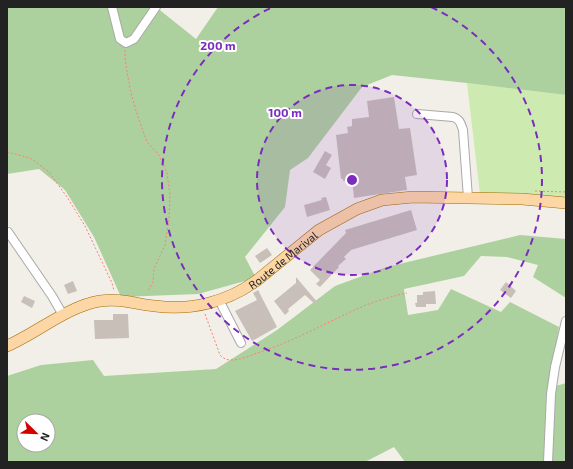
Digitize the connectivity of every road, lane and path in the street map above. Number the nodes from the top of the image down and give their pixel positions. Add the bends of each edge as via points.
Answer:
1 (112, 7) edge
2 (156, 7) edge
3 (126, 43) junction
4 (417, 114) dead end
5 (7, 152) edge
6 (468, 198) junction
7 (566, 203) edge
8 (8, 232) edge
9 (148, 291) dead end
10 (407, 293) dead end
11 (113, 299) junction
12 (219, 300) junction
13 (202, 305) junction
14 (63, 315) junction
15 (566, 321) edge
16 (241, 343) dead end
17 (7, 346) edge
18 (548, 462) edge

1 - 3 street via 120,39
2 - 3 street via 134,39
3 - 9 path via 125,60 132,96 147,142 159,155 167,172 170,195 165,245 154,269 154,282
4 - 6 street via 453,117 460,121 463,130
5 - 11 path via 30,158 49,172 58,184 85,226 112,283
6 - 7 main road, Route de Marival via 522,198
6 - 12 main road, Route de Marival via 404,197 366,205 319,230 256,281
8 - 14 street
10 - 13 path via 365,306 271,349 230,360 220,355
11 - 13 main road, Route de Marival via 170,308
11 - 14 main road, Route de Marival via 87,304
12 - 13 main road, Route de Marival
12 - 16 street
14 - 17 main road, Route de Marival
15 - 18 street via 551,394

